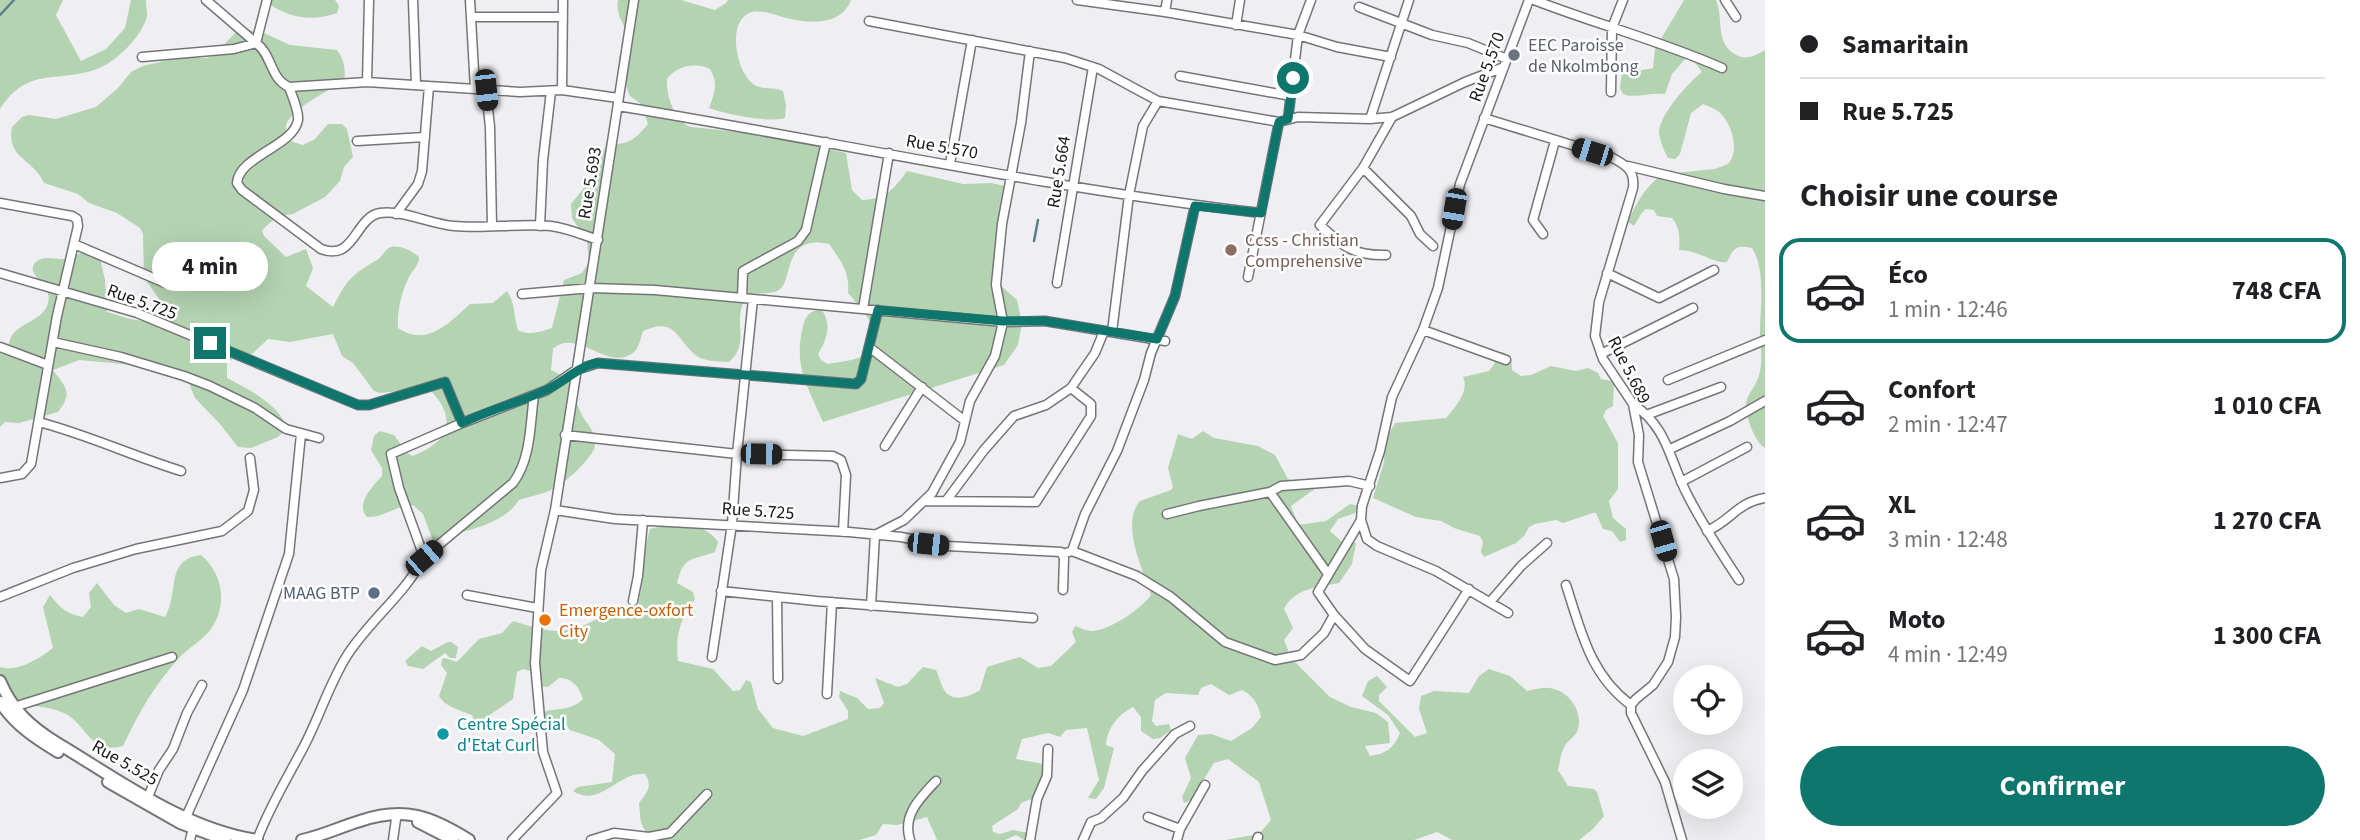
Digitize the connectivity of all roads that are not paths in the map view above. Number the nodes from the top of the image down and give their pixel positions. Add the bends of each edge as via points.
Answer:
1 (206, 0) edge
2 (267, 0) edge
3 (369, 0) edge
4 (413, 0) edge
5 (470, 0) edge
6 (564, 0) edge
7 (634, 0) edge
8 (1077, 0) edge
9 (1167, 0) edge
10 (1240, 0) edge
11 (1311, 0) edge
12 (1409, 0) edge
13 (1531, 0) edge
14 (1623, 0) edge
15 (1725, 0) edge
16 (1359, 7) dead end
17 (1165, 12) junction
18 (471, 17) junction
19 (563, 17) junction
20 (1737, 18) dead end
21 (869, 21) dead end
22 (1402, 22) junction
23 (1236, 25) junction
24 (1612, 28) junction
25 (1298, 35) junction
26 (972, 40) junction
27 (256, 43) junction
28 (1030, 51) junction
29 (142, 57) dead end
30 (1391, 57) junction
31 (1506, 63) junction
32 (1093, 67) junction
33 (1722, 68) dead end
34 (1180, 76) dead end
35 (367, 82) junction
36 (415, 85) junction
37 (429, 86) junction
38 (289, 87) junction
39 (475, 89) junction
40 (486, 90) junction
41 (562, 90) junction
42 (551, 91) junction
43 (1611, 92) dead end
44 (1291, 96) junction
45 (1158, 101) junction
46 (618, 102) junction
47 (1392, 117) junction
48 (1484, 118) junction
49 (1288, 119) junction
50 (1370, 119) junction
51 (1279, 122) junction
52 (425, 137) junction
53 (357, 141) dead end
54 (1555, 141) junction
55 (826, 142) junction
56 (889, 153) junction
57 (950, 164) junction
58 (1628, 166) junction
59 (1363, 168) junction
60 (1011, 176) junction
61 (1073, 186) junction
62 (1129, 195) junction
63 (1765, 196) edge
64 (0, 203) edge
65 (1195, 206) junction
66 (1261, 213) junction
67 (396, 214) junction
68 (492, 226) junction
69 (540, 226) junction
70 (1543, 234) dead end
71 (598, 240) junction
72 (74, 244) junction
73 (1433, 246) dead end
74 (1386, 254) dead end
75 (1714, 270) dead end
76 (1607, 273) junction
77 (0, 274) edge
78 (1248, 277) dead end
79 (165, 283) dead end
80 (1057, 283) dead end
81 (591, 288) junction
82 (62, 292) junction
83 (522, 294) dead end
84 (742, 298) junction
85 (753, 299) junction
86 (1693, 308) dead end
87 (863, 309) junction
88 (878, 310) junction
89 (1003, 321) junction
90 (1423, 330) junction
91 (1108, 331) junction
92 (1161, 340) junction
93 (1765, 340) edge
94 (53, 342) junction
95 (0, 347) edge
96 (869, 347) junction
97 (1601, 354) junction
98 (1506, 360) dead end
99 (48, 365) junction
100 (576, 370) junction
101 (744, 375) junction
102 (1668, 380) dead end
103 (922, 387) junction
104 (1721, 387) dead end
105 (1072, 388) junction
106 (534, 395) junction
107 (1765, 401) edge
108 (1633, 404) junction
109 (1648, 414) junction
110 (965, 421) junction
111 (39, 422) junction
112 (462, 423) junction
113 (301, 434) junction
114 (565, 435) junction
115 (319, 438) dead end
116 (885, 446) dead end
117 (1747, 447) dead end
118 (1670, 449) junction
119 (737, 454) junction
120 (250, 458) dead end
121 (181, 471) dead end
122 (0, 478) edge
123 (1681, 482) junction
124 (1370, 486) junction
125 (1270, 492) junction
126 (1765, 498) edge
127 (925, 501) junction
128 (946, 501) junction
129 (555, 510) junction
130 (1167, 514) dead end
131 (643, 520) junction
132 (904, 520) junction
133 (1361, 520) junction
134 (732, 524) junction
135 (1707, 531) junction
136 (843, 532) junction
137 (875, 535) junction
138 (901, 537) junction
139 (1547, 543) dead end
140 (1067, 553) junction
141 (424, 558) junction
142 (1328, 574) junction
143 (1740, 580) dead end
144 (1566, 585) dead end
145 (1469, 589) junction
146 (1063, 590) dead end
147 (721, 591) junction
148 (467, 595) dead end
149 (0, 597) edge
150 (777, 597) junction
151 (633, 601) dead end
152 (1490, 602) junction
153 (832, 603) junction
154 (871, 606) junction
155 (537, 608) junction
156 (1508, 613) dead end
157 (1334, 615) junction
158 (1033, 618) dead end
159 (172, 657) dead end
160 (712, 657) dead end
161 (778, 679) dead end
162 (0, 681) edge
163 (202, 685) dead end
164 (827, 694) dead end
165 (0, 702) edge
166 (1631, 705) junction
167 (14, 707) junction
168 (1189, 726) dead end
169 (1048, 749) dead end
170 (936, 780) dead end
171 (1205, 785) dead end
172 (707, 794) dead end
173 (148, 797) junction
174 (186, 817) junction
175 (1148, 817) dead end
176 (396, 819) junction
177 (1180, 829) junction
178 (191, 834) edge
179 (225, 840) edge
180 (257, 840) edge
181 (302, 840) edge
182 (328, 840) edge
183 (393, 840) edge
184 (453, 840) edge
185 (469, 840) edge
186 (512, 840) edge
187 (591, 840) edge
188 (910, 840) edge
189 (1031, 840) edge
190 (1083, 840) edge
191 (1178, 840) edge
192 (1682, 840) edge

1 - 27 street
2 - 27 street
3 - 35 street
4 - 36 street
5 - 18 street
6 - 19 street
7 - 46 street, Rue 5.693
8 - 17 street
9 - 17 street
10 - 23 street
11 - 25 street
12 - 22 street
13 - 24 street
13 - 31 street, Rue 5.570
14 - 24 street
15 - 20 street
16 - 22 street
17 - 23 street
18 - 19 street
18 - 39 street
19 - 41 street
21 - 26 street
22 - 30 street
22 - 31 street via 1468,43
23 - 25 street
24 - 33 street
24 - 43 street
25 - 30 street
25 - 44 street
26 - 28 street
26 - 57 street
27 - 29 street
27 - 38 street via 280,82
28 - 32 street
28 - 60 street
30 - 50 street
31 - 47 street
31 - 48 street, Rue 5.570
32 - 45 street
32 - 61 street, Rue 5.664
34 - 44 street
35 - 36 street, Rue 5.570
35 - 38 street, Rue 5.570
36 - 37 street, Rue 5.570
37 - 39 street, Rue 5.570
37 - 52 street
38 - 67 street via 298,116 296,125 239,174 237,183 242,190 328,252 348,245 373,215
39 - 40 street, Rue 5.570
40 - 42 street, Rue 5.570
40 - 68 street
41 - 42 street, Rue 5.570
41 - 46 street, Rue 5.570
42 - 69 street
44 - 49 street
45 - 51 street
45 - 62 street via 1143,126
46 - 55 street, Rue 5.570
46 - 71 street, Rue 5.693
47 - 50 street
47 - 59 street
48 - 54 street
48 - 90 street, Rue 5.570 via 1460,184 1438,288
49 - 50 street
49 - 51 street
51 - 66 street
52 - 53 street
52 - 67 street via 418,184
54 - 58 street
54 - 70 street via 1533,220
55 - 56 street, Rue 5.570
55 - 84 street via 806,230 798,241 743,271
56 - 57 street, Rue 5.570
56 - 87 street
57 - 60 street, Rue 5.570
58 - 63 street
58 - 76 street, Rue 5.689 via 1633,188
59 - 73 street via 1411,216
59 - 74 street via 1320,225 1350,251
60 - 61 street, Rue 5.570
60 - 89 street via 996,285
61 - 62 street, Rue 5.570
61 - 80 street, Rue 5.664
62 - 65 street, Rue 5.570
62 - 91 street
64 - 72 street via 75,217
65 - 66 street, Rue 5.570
65 - 92 street
66 - 78 street
67 - 68 street via 431,223
68 - 69 street
69 - 71 street
71 - 81 street, Rue 5.693
72 - 79 street
72 - 82 street
75 - 76 street via 1659,298
76 - 97 street, Rue 5.689 via 1595,336
77 - 82 street
81 - 83 street
81 - 84 street
81 - 100 street, Rue 5.693
82 - 94 street
82 - 112 street, Rue 5.725 via 137,313 358,405 445,382
84 - 85 street
85 - 87 street
85 - 101 street
86 - 97 street
87 - 88 street
88 - 89 street
88 - 96 street
89 - 91 street via 1045,321
89 - 110 street via 995,356 970,401
90 - 98 street
90 - 124 street, Rue 5.570 via 1392,397
91 - 92 street
91 - 105 street
92 - 140 street via 1116,451
93 - 102 street
94 - 99 street
94 - 113 street via 121,357 210,386
95 - 99 street
96 - 101 street via 861,379 853,384
96 - 103 street
97 - 108 street, Rue 5.689
99 - 111 street
100 - 101 street via 597,363
100 - 106 street
100 - 114 street
101 - 119 street
103 - 110 street
103 - 116 street
104 - 109 street
105 - 128 street via 1046,405 1014,416
105 - 128 street via 1090,404 1091,416 1040,498 1031,502
106 - 112 street
106 - 141 street via 526,457 519,475
107 - 118 street
108 - 109 street
108 - 166 street, Rue 5.689 via 1638,463 1674,579 1676,617 1668,662 1653,685
109 - 118 street
110 - 127 street via 960,442
111 - 121 street
111 - 122 street via 29,468
112 - 141 street via 391,454 398,488
113 - 115 street
113 - 174 street via 289,554 243,690
114 - 119 street
114 - 129 street
117 - 123 street
118 - 123 street
119 - 134 street
119 - 136 street via 833,456 841,460 846,475
120 - 149 street via 254,490 248,511 222,531 136,549
123 - 135 street
124 - 125 street via 1349,481 1281,486
124 - 133 street, Rue 5.570
125 - 130 street
125 - 142 street
126 - 135 street via 1747,502 1725,523
127 - 128 street
127 - 132 street
129 - 131 street, Rue 5.725
129 - 155 street
131 - 134 street, Rue 5.725
131 - 151 street
132 - 137 street
132 - 138 street
133 - 142 street, Rue 5.570
133 - 145 street via 1367,539 1377,546
134 - 136 street, Rue 5.725
134 - 147 street
135 - 143 street
136 - 137 street, Rue 5.725
137 - 138 street, Rue 5.725
137 - 154 street
138 - 140 street, Rue 5.725 via 928,544
139 - 152 street
140 - 146 street
140 - 157 street, Rue 5.725 via 1137,576 1171,597 1225,642 1275,660 1301,655 1324,633
141 - 180 street via 346,656
142 - 157 street via 1318,592
144 - 166 street via 1588,655 1616,695
145 - 152 street
145 - 157 street via 1410,681 1365,649
147 - 150 street
147 - 160 street
148 - 155 street
150 - 153 street
150 - 161 street
152 - 156 street
153 - 154 street
153 - 164 street
154 - 158 street
155 - 186 street via 535,663 543,751 557,793
159 - 167 street
162 - 167 street, Rue 5.525
163 - 173 street
165 - 178 street, Rue 5.525 via 36,740
166 - 192 street via 1665,782
167 - 173 street, Rue 5.525 via 40,733
168 - 190 street via 1175,734 1123,798 1091,822
169 - 189 street via 1047,775 1037,799
170 - 188 street via 907,822
171 - 177 street
172 - 187 street via 670,833 649,837 614,833
173 - 174 street, Rue 5.525
174 - 180 street, Rue 5.525 via 227,834
175 - 177 street
176 - 182 street
176 - 183 street
176 - 184 street via 429,826
177 - 191 street
178 - 179 street, Rue 5.525
181 - 185 street via 396,813 434,820

